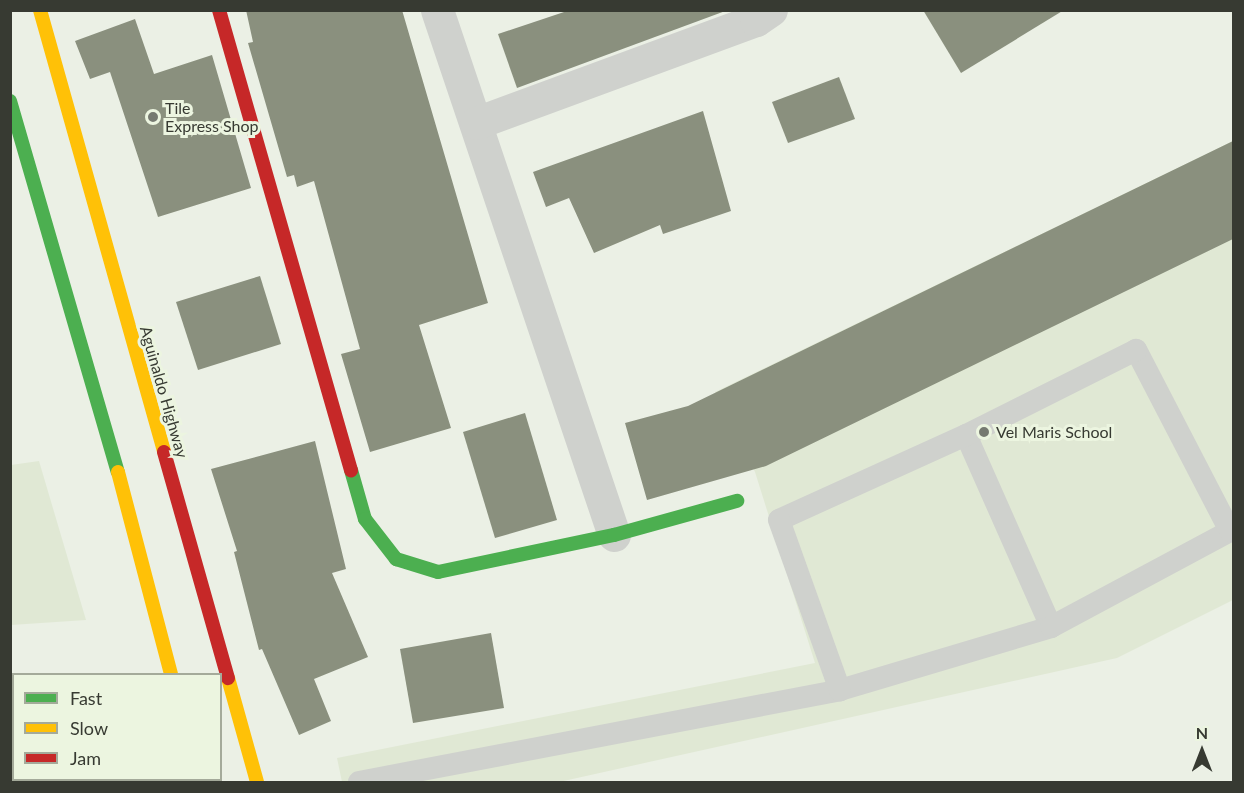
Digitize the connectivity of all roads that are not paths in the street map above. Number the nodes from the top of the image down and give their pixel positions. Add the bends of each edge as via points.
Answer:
1 (40, 10) edge
2 (219, 10) edge
3 (436, 10) edge
4 (771, 10) edge
5 (10, 101) edge
6 (476, 123) junction
7 (966, 435) junction
8 (737, 501) dead end
9 (614, 534) junction
10 (1051, 627) junction
11 (170, 673) edge
12 (840, 690) junction
13 (257, 783) edge
14 (359, 783) edge

1 - 13 main road, Aguinaldo Highway
2 - 9 main road via 365,519 396,559 438,572
3 - 6 street
4 - 6 street via 756,20
5 - 11 main road via 118,473
6 - 9 street
7 - 10 lane
7 - 10 lane via 1136,350 1230,531
7 - 12 lane via 779,520
8 - 9 main road
10 - 12 lane
12 - 14 lane

